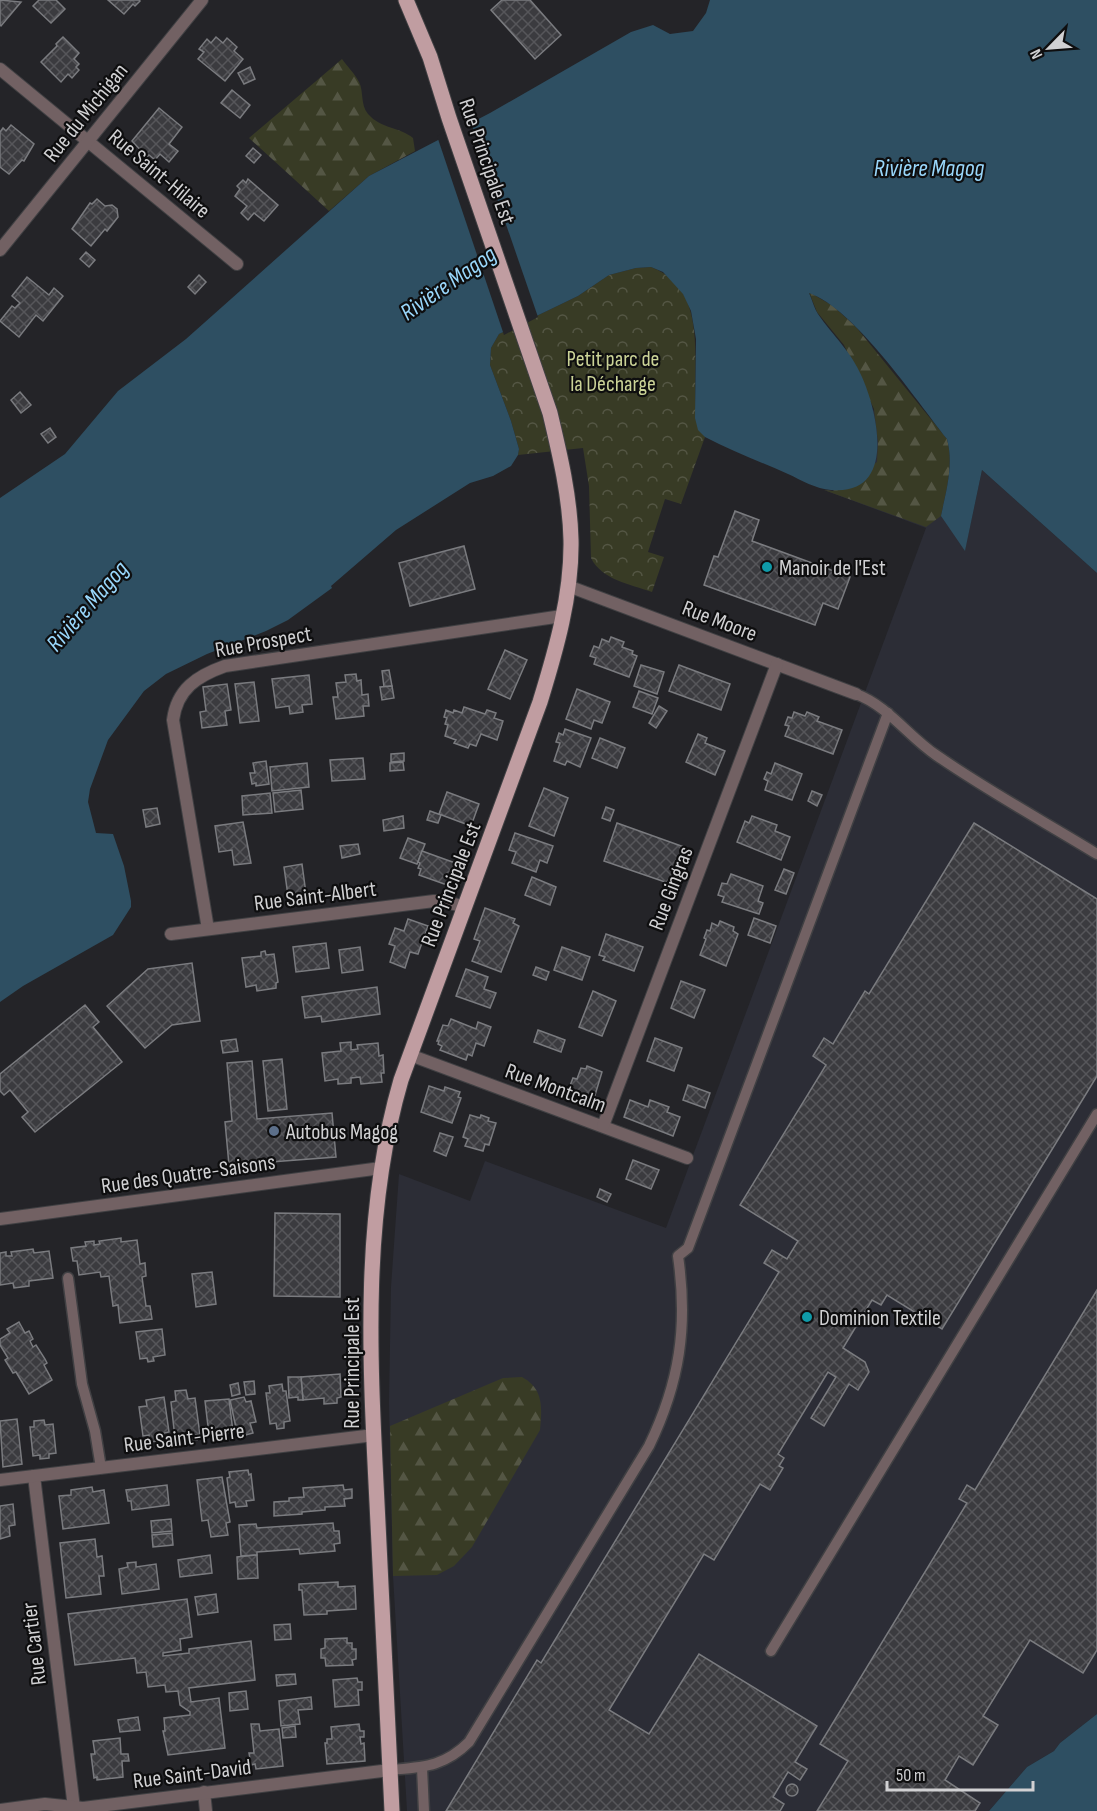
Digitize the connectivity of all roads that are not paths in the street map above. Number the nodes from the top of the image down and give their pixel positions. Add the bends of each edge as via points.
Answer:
1 (202, 0) edge
2 (406, 0) edge
3 (0, 69) edge
4 (88, 141) junction
5 (0, 250) edge
6 (237, 264) dead end
7 (568, 586) junction
8 (562, 616) junction
9 (777, 664) junction
10 (856, 694) joint
11 (888, 713) junction
12 (1097, 854) edge
13 (464, 907) junction
14 (208, 929) junction
15 (171, 934) dead end
16 (410, 1055) junction
17 (1097, 1114) edge
18 (603, 1126) junction
19 (687, 1158) dead end
20 (381, 1168) junction
21 (0, 1219) edge
22 (68, 1278) dead end
23 (374, 1435) junction
24 (101, 1468) junction
25 (34, 1476) junction
26 (0, 1480) edge
27 (771, 1651) dead end
28 (422, 1768) junction
29 (390, 1770) junction
30 (204, 1792) junction
31 (74, 1808) junction
32 (0, 1810) edge
33 (206, 1811) edge
34 (392, 1811) edge
35 (424, 1811) edge

1 - 4 street, Rue du Michigan
2 - 7 main road, Rue Principale Est via 430,57 550,413 570,519
3 - 4 street, Rue Saint-Hilaire
4 - 5 street, Rue du Michigan
4 - 6 street, Rue Saint-Hilaire
7 - 8 main road, Rue Principale Est
7 - 9 street, Rue Moore
8 - 13 main road, Rue Principale Est via 540,702
8 - 14 street, Rue Prospect via 225,666 189,684 177,700 173,720
9 - 10 street, Rue Moore
9 - 18 street, Rue Gingras
10 - 11 lane via 872,700
11 - 12 lane via 934,754
11 - 28 lane via 688,1248 678,1256 682,1329 675,1377 660,1424 477,1731 459,1752
13 - 14 street, Rue Saint-Albert via 434,901
13 - 16 main road, Rue Principale Est
14 - 15 street, Rue Saint-Albert
16 - 18 street, Rue Montcalm
16 - 20 main road, Rue Principale Est via 394,1105
17 - 27 lane
18 - 19 street, Rue Montcalm
20 - 21 street, Rue des Quatre-Saisons
20 - 23 main road, Rue Principale Est via 371,1317
22 - 24 lane via 82,1384
23 - 24 street, Rue Saint-Pierre
23 - 29 main road, Rue Principale Est
24 - 25 street, Rue Saint-Pierre
25 - 26 street, Rue Saint-Pierre
25 - 31 street, Rue Cartier
28 - 29 lane
28 - 35 lane
29 - 30 street, Rue Saint-David
29 - 34 main road, Rue Principale Est
30 - 31 street, Rue Saint-David
30 - 33 street
31 - 32 street, Rue Saint-David via 45,1804

